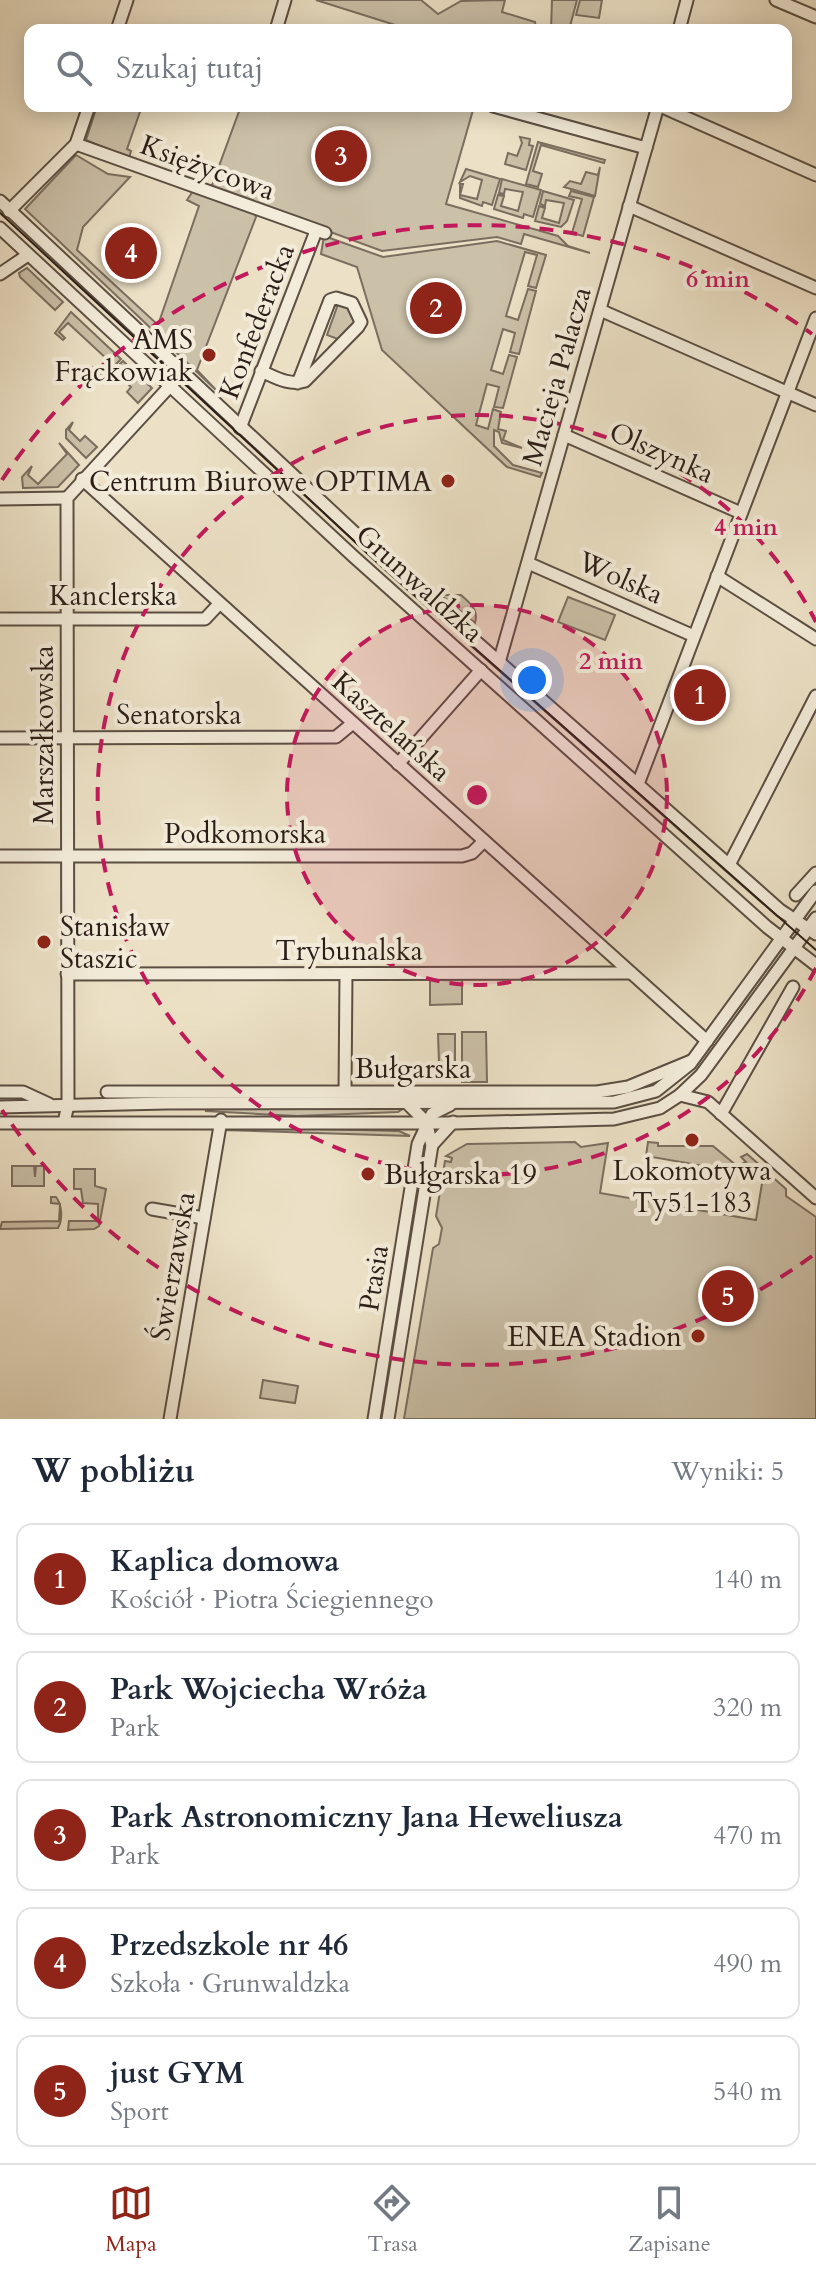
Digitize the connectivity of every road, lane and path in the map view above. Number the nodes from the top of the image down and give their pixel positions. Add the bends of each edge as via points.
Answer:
1 (127, 0) edge
2 (285, 0) edge
3 (687, 0) edge
4 (776, 0) edge
5 (816, 17) edge
6 (119, 24) edge
7 (278, 24) edge
8 (681, 24) edge
9 (87, 112) edge
10 (515, 112) edge
11 (657, 112) edge
12 (673, 112) edge
13 (76, 144) junction
14 (646, 148) junction
15 (816, 175) edge
16 (0, 201) edge
17 (629, 206) junction
18 (9, 211) junction
19 (0, 228) edge
20 (321, 232) joint
21 (28, 255) junction
22 (0, 274) edge
23 (816, 288) edge
24 (600, 310) junction
25 (816, 318) edge
26 (261, 371) junction
27 (181, 374) junction
28 (298, 383) junction
29 (169, 387) junction
30 (787, 392) junction
31 (816, 405) edge
32 (220, 409) junction
33 (208, 423) junction
34 (240, 428) junction
35 (564, 435) junction
36 (82, 479) junction
37 (67, 498) junction
38 (0, 499) edge
39 (741, 513) junction
40 (528, 563) junction
41 (717, 576) junction
42 (219, 604) junction
43 (0, 619) edge
44 (68, 619) junction
45 (694, 636) junction
46 (816, 639) edge
47 (500, 659) junction
48 (481, 670) junction
49 (816, 696) edge
50 (353, 723) junction
51 (0, 738) edge
52 (67, 738) junction
53 (398, 764) junction
54 (638, 784) junction
55 (484, 841) junction
56 (0, 856) edge
57 (67, 856) junction
58 (729, 865) junction
59 (816, 873) edge
60 (816, 891) edge
61 (796, 895) dead end
62 (795, 920) junction
63 (814, 927) edge
64 (781, 939) junction
65 (794, 949) junction
66 (816, 965) edge
67 (631, 973) junction
68 (67, 974) junction
69 (346, 974) junction
70 (793, 987) dead end
71 (707, 1041) junction
72 (695, 1059) junction
73 (708, 1067) junction
74 (0, 1092) edge
75 (107, 1092) dead end
76 (345, 1092) junction
77 (680, 1095) junction
78 (125, 1098) junction
79 (406, 1102) junction
80 (708, 1102) junction
81 (455, 1104) junction
82 (68, 1105) junction
83 (52, 1106) junction
84 (0, 1107) edge
85 (721, 1114) junction
86 (221, 1120) junction
87 (395, 1121) junction
88 (64, 1122) junction
89 (426, 1122) junction
90 (0, 1123) edge
91 (455, 1123) junction
92 (418, 1144) junction
93 (432, 1145) junction
94 (815, 1195) edge
95 (152, 1209) dead end
96 (204, 1218) junction
97 (170, 1419) edge
98 (374, 1419) edge
99 (388, 1419) edge

1 - 6 street
2 - 7 street
3 - 8 street
4 - 5 street
9 - 13 street
10 - 14 street
11 - 14 street, Macieja Palacza
12 - 15 street
13 - 18 street
13 - 20 street, Księżycowa
14 - 17 street, Macieja Palacza
16 - 18 street, Grunwaldzka
17 - 23 street
17 - 24 street, Macieja Palacza
18 - 27 street, Grunwaldzka
19 - 21 street, Grunwaldzka
20 - 26 street, Konfederacka
21 - 22 street
21 - 29 street, Grunwaldzka
24 - 30 street
24 - 35 street, Macieja Palacza
25 - 30 street
26 - 28 street
26 - 34 street, Konfederacka
27 - 29 street
27 - 32 street, Grunwaldzka
28 - 28 street via 358,327 361,322 352,303 330,300
29 - 33 street, Grunwaldzka
29 - 36 street
30 - 31 street
30 - 39 street
32 - 33 street
32 - 34 street, Grunwaldzka
33 - 48 street, Grunwaldzka
34 - 47 street, Grunwaldzka
35 - 39 street, Olszynka
35 - 40 street, Macieja Palacza
36 - 37 street
36 - 42 street, Kasztelańska
37 - 38 street
37 - 44 street, Marszałkowska
39 - 41 street
40 - 45 street, Wolska
40 - 47 street, Macieja Palacza
41 - 45 street
41 - 46 street
42 - 44 street, Kanclerska via 205,619
42 - 50 street, Kasztelańska
43 - 44 street, Kanclerska
44 - 52 street, Marszałkowska
45 - 54 street
47 - 54 street, Grunwaldzka
48 - 53 street
48 - 64 street, Grunwaldzka
49 - 58 street
50 - 52 street, Senatorska via 336,737
50 - 53 street, Kasztelańska
51 - 52 street, Senatorska
52 - 57 street, Marszałkowska
53 - 55 street, Kasztelańska
54 - 58 street, Grunwaldzka
55 - 57 street, Podkomorska via 462,856
55 - 67 street, Kasztelańska
56 - 57 street, Podkomorska
57 - 68 street, Marszałkowska
58 - 62 street, Grunwaldzka
59 - 61 street
60 - 62 street, Bułgarska
62 - 63 street, Grunwaldzka
62 - 64 street, Bułgarska
63 - 65 street, Bułgarska
64 - 65 street, Grunwaldzka
64 - 71 street, Bułgarska
65 - 66 street, Grunwaldzka
65 - 73 street, Bułgarska
67 - 69 street, Trybunalska
67 - 71 street, Kasztelańska
68 - 69 street, Trybunalska
68 - 82 street, Marszałkowska
69 - 76 street
70 - 85 street
71 - 72 street, Bułgarska
72 - 76 street, Bułgarska via 605,1091
72 - 81 street, Bułgarska via 669,1084 628,1100
73 - 77 street, Bułgarska
73 - 80 street via 703,1083
74 - 83 street, Bułgarska via 23,1092
75 - 78 street, Bułgarska
76 - 78 street, Bułgarska
77 - 80 street
77 - 91 street, Bułgarska via 647,1114 627,1118
78 - 79 street, Bułgarska
78 - 82 street, Bułgarska
79 - 81 street, Bułgarska
79 - 87 street, Bułgarska via 406,1110
79 - 89 street
80 - 85 street
81 - 89 street via 439,1109
81 - 91 street, Bułgarska via 446,1114
82 - 83 street, Bułgarska
82 - 88 street, Marszałkowska
83 - 84 street, Bułgarska
85 - 94 street
86 - 87 street, Bułgarska
86 - 88 street, Bułgarska
86 - 96 street, Świerzawska
87 - 89 street, Bułgarska
87 - 92 street
88 - 90 street, Bułgarska
89 - 91 street, Bułgarska
89 - 92 street, Ptasia
89 - 93 street, Ptasia
91 - 93 street
92 - 98 street, Ptasia
93 - 99 street, Ptasia
95 - 96 street
96 - 97 street, Świerzawska

